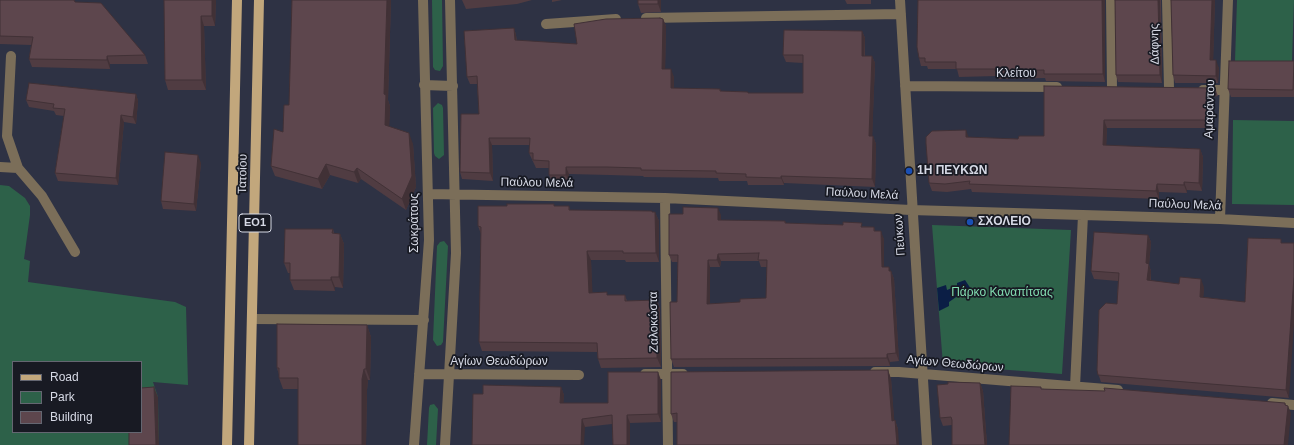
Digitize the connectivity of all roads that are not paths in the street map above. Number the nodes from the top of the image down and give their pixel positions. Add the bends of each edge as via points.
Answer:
1 (237, 0) edge
2 (259, 0) edge
3 (423, 0) edge
4 (450, 0) edge
5 (900, 0) edge
6 (1111, 0) edge
7 (1167, 0) edge
8 (1228, 0) edge
9 (901, 14) junction
10 (546, 24) dead end
11 (11, 56) dead end
12 (424, 85) junction
13 (453, 86) junction
14 (905, 86) junction
15 (1064, 87) edge
16 (1112, 88) edge
17 (1169, 88) edge
18 (1192, 89) edge
19 (1223, 90) junction
20 (0, 167) edge
21 (18, 168) junction
22 (428, 194) junction
23 (454, 195) junction
24 (665, 198) junction
25 (911, 210) junction
26 (1083, 215) junction
27 (1220, 219) junction
28 (1294, 223) edge
29 (75, 252) dead end
30 (252, 320) junction
31 (424, 320) junction
32 (867, 372) edge
33 (419, 374) junction
34 (637, 374) edge
35 (668, 374) junction
36 (692, 374) edge
37 (448, 375) junction
38 (579, 375) dead end
39 (922, 375) junction
40 (1075, 387) junction
41 (1130, 391) edge
42 (1263, 402) edge
43 (1294, 405) edge
44 (227, 445) edge
45 (249, 445) edge
46 (414, 445) edge
47 (445, 445) edge
48 (668, 445) edge
49 (927, 445) edge

1 - 44 main road, Τατοΐου / ΕΟ1
2 - 30 main road, Τατοΐου / ΕΟ1
3 - 12 street, Σωκράτους
4 - 13 street
5 - 9 street, Πεύκων
6 - 16 street
7 - 17 street, Δάφνης
8 - 19 street, Αμαράντου
9 - 10 street via 632,18
9 - 14 street, Πεύκων
11 - 21 street via 8,136
12 - 13 street
12 - 22 street, Σωκράτους
13 - 23 street
14 - 15 street, Κλείτου
14 - 25 street, Πεύκων
18 - 19 street
19 - 27 street, Αμαράντου
20 - 21 street
21 - 29 street via 42,196
22 - 23 street, Παύλου Μελά
22 - 31 street, Σωκράτους via 429,240
23 - 24 street, Παύλου Μελά
23 - 37 street via 456,253
24 - 25 street, Παύλου Μελά
24 - 35 street, Ζαλοκώστα
25 - 26 street, Παύλου Μελά
25 - 39 street, Πεύκων
26 - 27 street, Παύλου Μελά
26 - 40 street
27 - 28 street, Παύλου Μελά
30 - 31 street
30 - 45 main road, Τατοΐου / ΕΟ1
31 - 33 street, Σωκράτους
32 - 39 street, Αγίων Θεωδώρων
33 - 37 street, Αγίων Θεωδώρων
33 - 46 street, Σωκράτους
34 - 35 street
35 - 36 street
35 - 48 street, Ζαλοκώστα
37 - 38 street, Αγίων Θεωδώρων
37 - 47 street
39 - 40 street, Αγίων Θεωδώρων
39 - 49 street, Πεύκων
40 - 41 street, Αγίων Θεωδώρων
42 - 43 street

